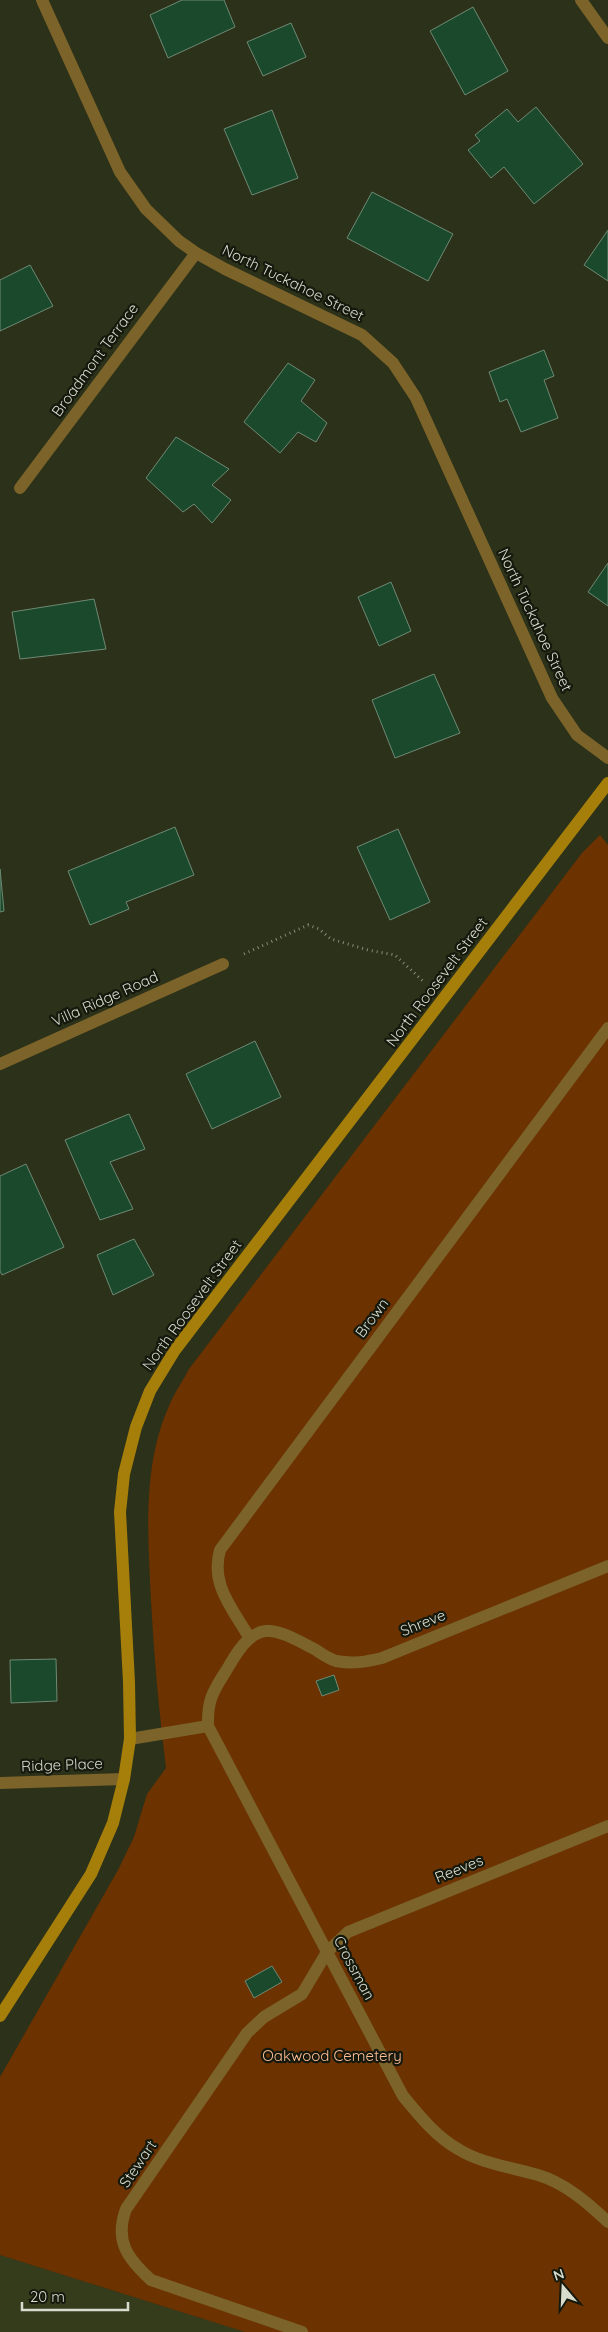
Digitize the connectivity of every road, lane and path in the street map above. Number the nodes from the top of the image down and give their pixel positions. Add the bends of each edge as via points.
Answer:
1 (42, 0) edge
2 (581, 0) edge
3 (608, 38) edge
4 (196, 253) junction
5 (20, 488) dead end
6 (608, 758) edge
7 (608, 784) edge
8 (223, 964) joint
9 (444, 1001) junction
10 (608, 1028) edge
11 (0, 1064) edge
12 (608, 1566) edge
13 (250, 1637) junction
14 (208, 1726) junction
15 (130, 1739) junction
16 (124, 1780) junction
17 (0, 1783) edge
18 (608, 1826) edge
19 (327, 1952) junction
20 (0, 2016) edge
21 (608, 2222) edge
22 (302, 2332) edge

1 - 4 street, North Tuckahoe Street via 120,172 146,209
2 - 3 street
4 - 5 street, Broadmont Terrace
4 - 6 street, North Tuckahoe Street via 362,335 393,363 416,398 552,698 577,734
7 - 9 street, North Roosevelt Street
8 - 9 path via 308,925 331,939 395,955
8 - 11 street, Villa Ridge Road
9 - 15 street, North Roosevelt Street via 175,1350 150,1391 136,1427 124,1474 120,1512
10 - 13 street, Brown via 220,1550 216,1565 220,1587
12 - 13 street, Shreve via 382,1658 358,1663 334,1660 283,1633 268,1631
13 - 14 street via 241,1644 211,1696
14 - 15 street
14 - 19 street, Crossman
15 - 16 street, North Roosevelt Street
16 - 17 street, Ridge Place
16 - 20 street, North Roosevelt Street via 113,1823 91,1874
18 - 19 street, Reeves via 348,1932
19 - 21 street, Crossman via 403,2096 430,2129 458,2150 490,2164 540,2176 570,2190
19 - 22 street, Stewart via 302,1994 264,2017 247,2033 126,2209 122,2220 122,2239 131,2262 151,2280

